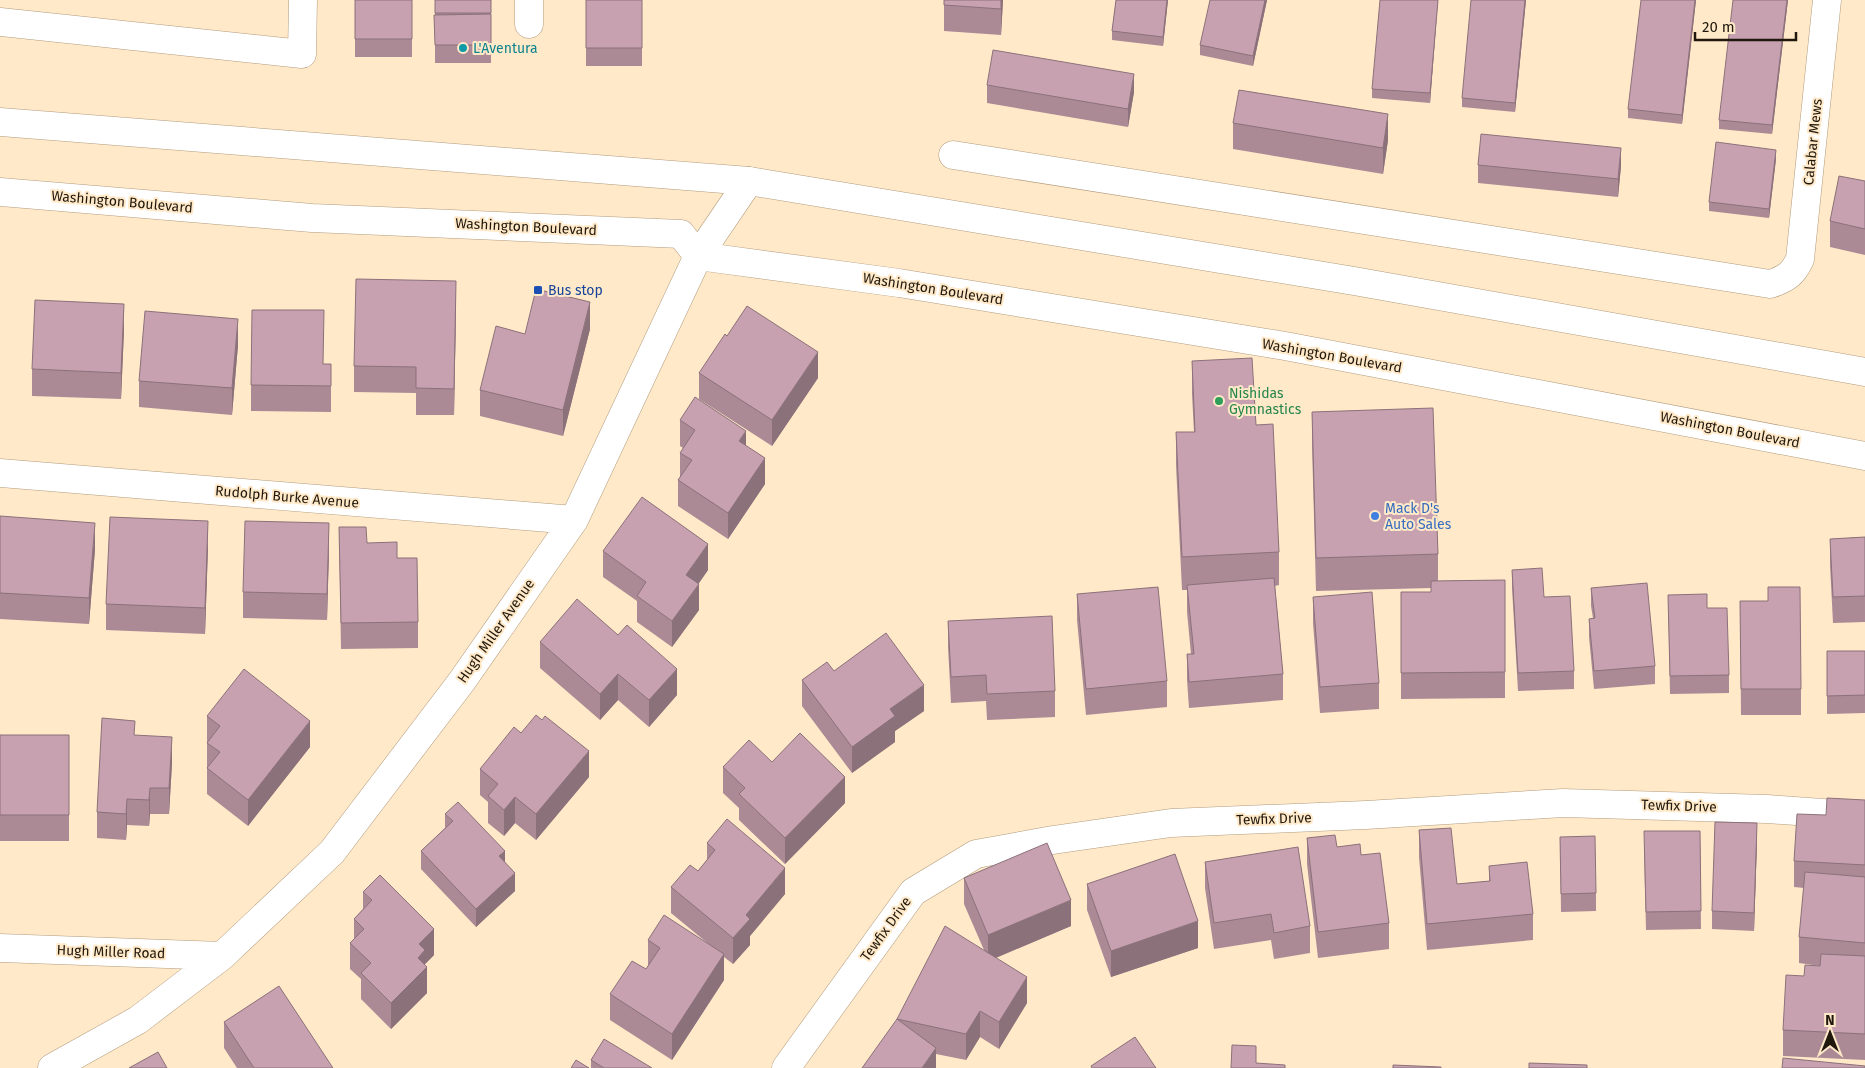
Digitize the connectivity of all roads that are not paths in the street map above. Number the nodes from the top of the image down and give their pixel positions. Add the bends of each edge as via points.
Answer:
1 (303, 0) edge
2 (1827, 0) edge
3 (0, 22) edge
4 (0, 122) edge
5 (953, 155) dead end
6 (749, 181) junction
7 (0, 192) edge
8 (698, 256) junction
9 (1865, 372) edge
10 (1865, 456) edge
11 (0, 473) edge
12 (574, 520) junction
13 (1865, 816) edge
14 (0, 948) edge
15 (222, 956) junction
16 (52, 1068) edge
17 (786, 1068) edge

1 - 3 main road via 302,54
2 - 5 main road, Calabar Mews via 1800,259 1785,279 1770,284
4 - 6 main road
6 - 8 main road
6 - 9 main road via 1354,281
7 - 8 main road, Washington Boulevard via 312,218 682,234
8 - 10 main road, Washington Boulevard via 899,283 1285,346
8 - 12 main road, Hugh Miller Avenue
11 - 12 main road, Rudolph Burke Avenue
12 - 15 main road, Hugh Miller Avenue via 462,681 332,852
13 - 17 main road, Tewfix Drive via 1766,809 1563,803 1171,823 976,854 913,892
14 - 15 main road, Hugh Miller Road
15 - 16 main road, Hugh Miller Avenue via 138,1020

